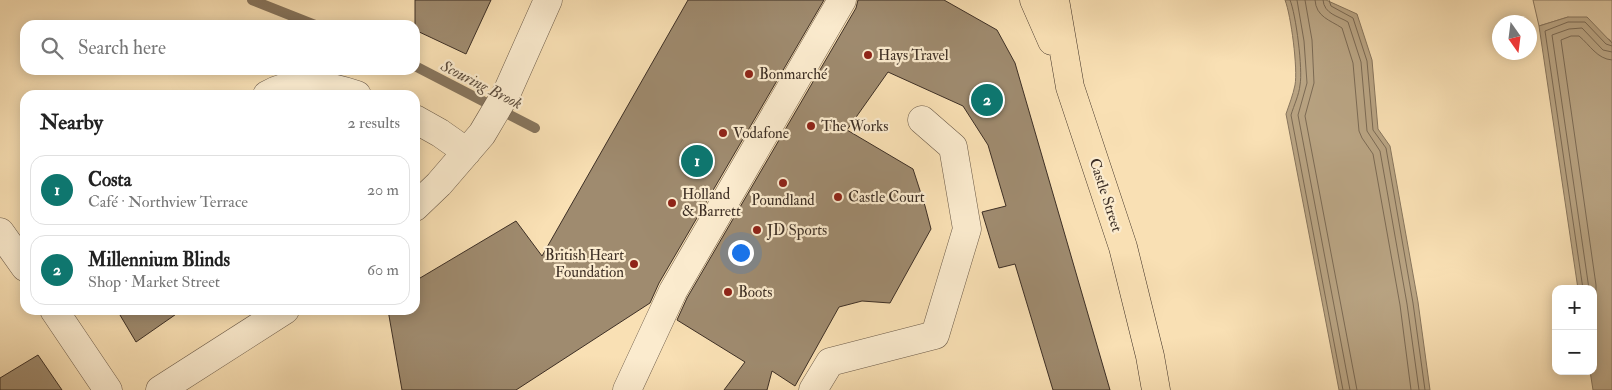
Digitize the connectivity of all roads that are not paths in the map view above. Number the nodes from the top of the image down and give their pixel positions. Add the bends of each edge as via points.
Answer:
1 (548, 0) edge
2 (842, 0) edge
3 (1034, 0) edge
4 (1055, 0) edge
5 (1070, 87) junction
6 (276, 90) edge
7 (337, 90) edge
8 (922, 120) dead end
9 (420, 122) edge
10 (475, 143) junction
11 (420, 202) edge
12 (0, 232) edge
13 (20, 260) edge
14 (57, 315) edge
15 (276, 315) edge
16 (108, 390) edge
17 (160, 390) edge
18 (626, 390) edge
19 (813, 390) edge
20 (1156, 390) edge

1 - 10 street via 508,90
2 - 18 street via 673,291
3 - 5 main road
4 - 5 main road, Castle Street
5 - 20 main road, Castle Street via 1123,247
6 - 7 street via 293,84
8 - 19 street via 953,148 967,229 935,335 830,362
9 - 10 street via 440,133
10 - 11 street
12 - 13 street
14 - 16 street
15 - 17 street

